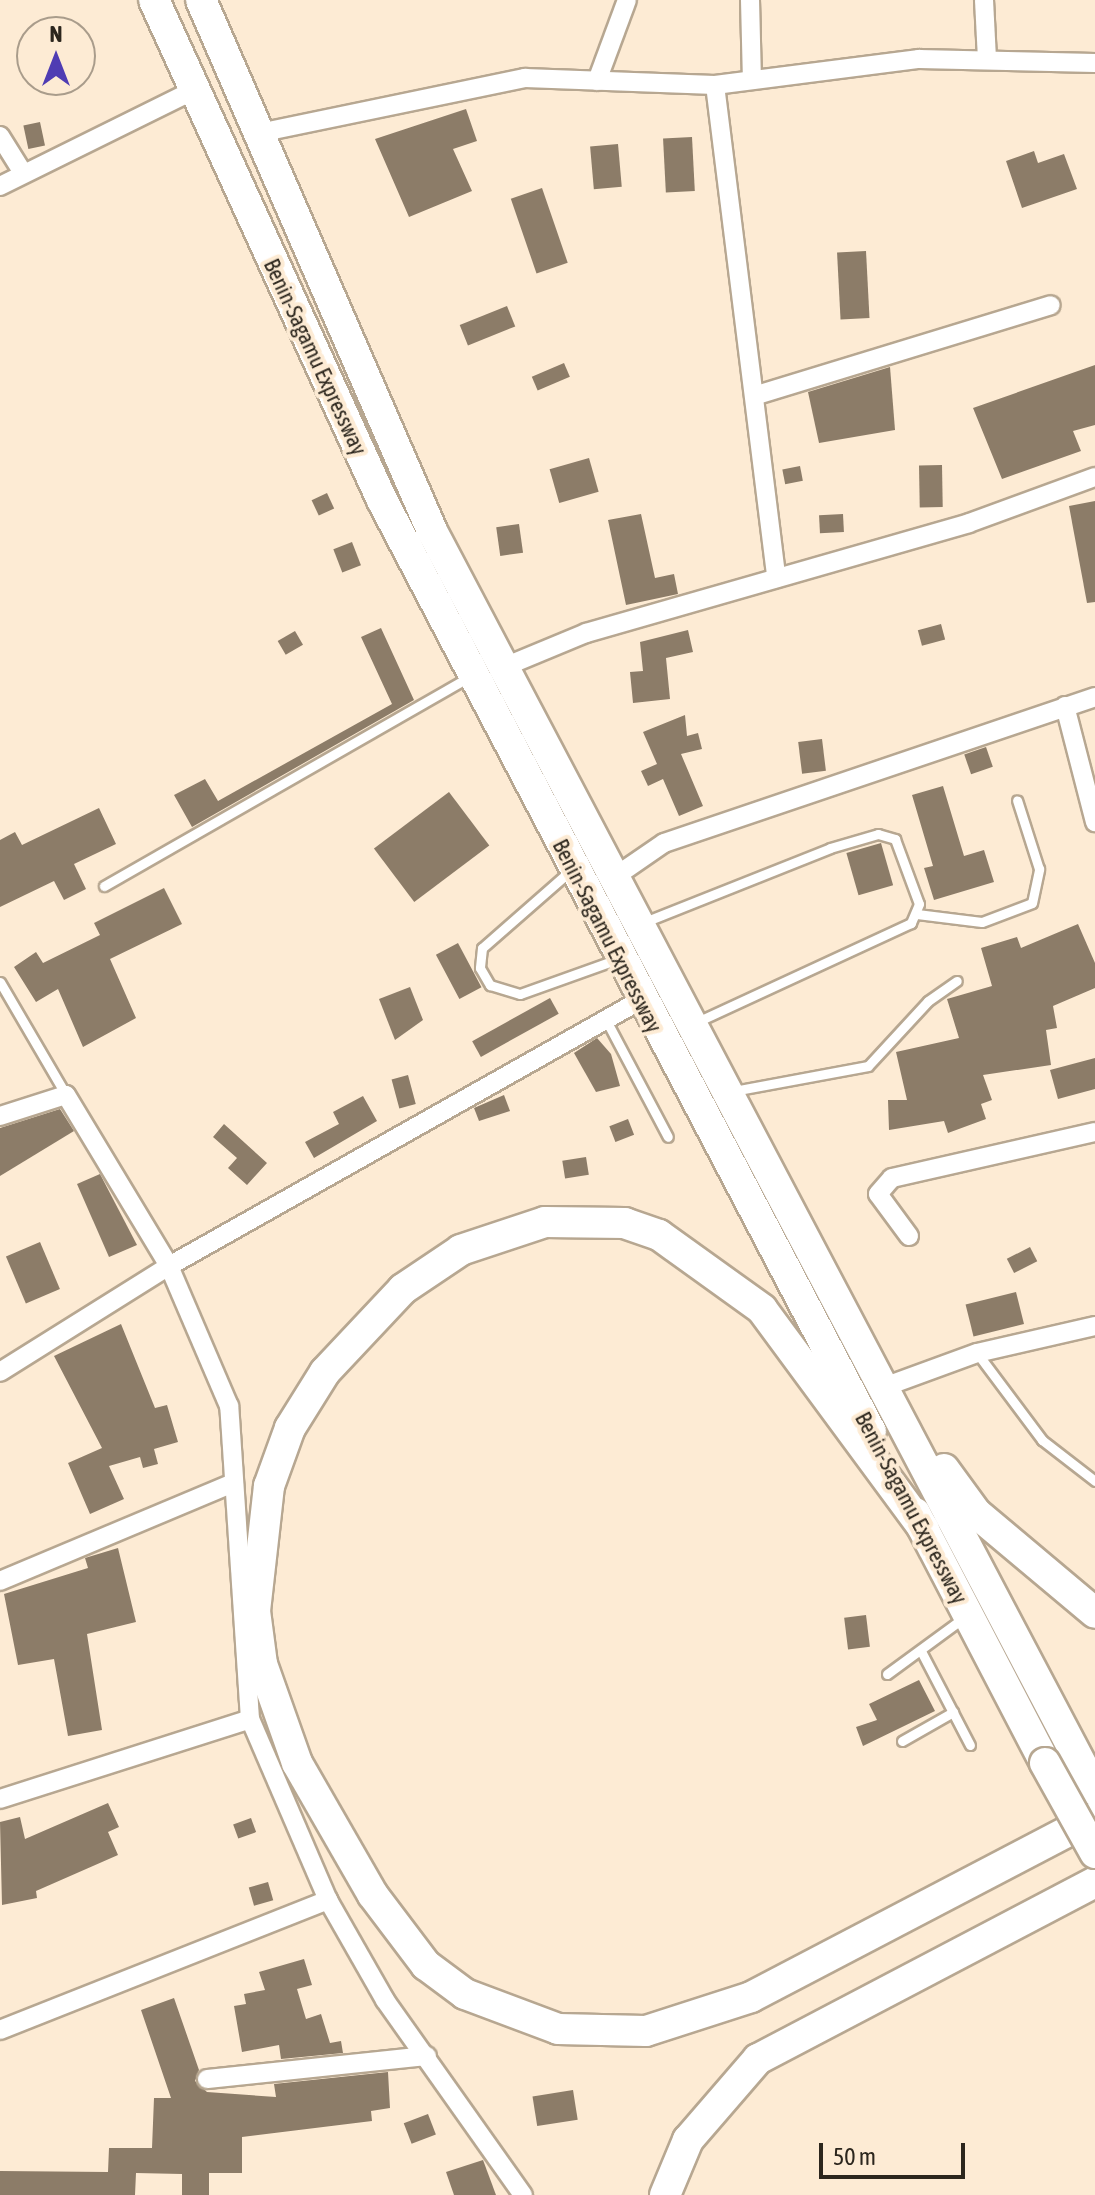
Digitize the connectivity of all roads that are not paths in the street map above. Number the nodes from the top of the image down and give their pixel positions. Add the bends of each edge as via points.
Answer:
1 (154, 0) edge
2 (201, 0) edge
3 (627, 0) edge
4 (750, 0) edge
5 (984, 0) edge
6 (987, 60) junction
7 (1095, 63) edge
8 (752, 80) junction
9 (597, 81) junction
10 (715, 85) junction
11 (192, 91) junction
12 (259, 133) junction
13 (0, 136) edge
14 (23, 173) junction
15 (0, 186) edge
16 (1051, 305) dead end
17 (757, 395) junction
18 (1095, 477) edge
19 (776, 578) junction
20 (504, 667) junction
21 (472, 675) junction
22 (1095, 697) edge
23 (1065, 706) junction
24 (1017, 800) dead end
25 (1095, 822) edge
26 (573, 869) junction
27 (616, 876) junction
28 (104, 886) dead end
29 (917, 914) junction
30 (641, 924) junction
31 (618, 959) junction
32 (957, 981) dead end
33 (0, 982) edge
34 (639, 1001) junction
35 (606, 1020) junction
36 (694, 1023) junction
37 (730, 1091) junction
38 (66, 1095) junction
39 (0, 1116) edge
40 (1095, 1132) edge
41 (668, 1137) dead end
42 (909, 1236) dead end
43 (169, 1266) junction
44 (1095, 1326) edge
45 (977, 1353) junction
46 (0, 1372) edge
47 (884, 1387) junction
48 (1095, 1481) edge
49 (233, 1483) junction
50 (924, 1529) junction
51 (0, 1581) edge
52 (1095, 1613) edge
53 (968, 1615) junction
54 (921, 1651) junction
55 (887, 1674) dead end
56 (953, 1712) junction
57 (250, 1719) junction
58 (902, 1741) dead end
59 (970, 1745) dead end
60 (1095, 1790) edge
61 (0, 1799) edge
62 (1095, 1817) edge
63 (1095, 1853) edge
64 (1095, 1882) edge
65 (328, 1900) junction
66 (0, 2030) edge
67 (427, 2056) junction
68 (207, 2079) dead end
69 (523, 2195) edge
70 (665, 2195) edge

1 - 11 highway, Benin-Sagamu Expressway
2 - 12 highway
3 - 9 street
4 - 8 street
5 - 6 street
6 - 7 street
6 - 8 street via 888,61
8 - 10 street
9 - 10 street
9 - 12 street via 525,78
10 - 17 street
11 - 14 street
11 - 21 highway, Benin-Sagamu Expressway via 382,500
12 - 20 highway via 433,533
13 - 14 street
14 - 15 street
16 - 17 street
17 - 19 street
18 - 19 street
19 - 20 street via 586,633
20 - 27 highway
21 - 26 highway, Benin-Sagamu Expressway
21 - 28 lane
22 - 23 street
23 - 25 street
23 - 27 street via 664,843
24 - 29 lane via 1039,869 1032,903 982,922
26 - 31 highway, Benin-Sagamu Expressway
26 - 31 lane via 482,948 480,968 490,985 520,994
27 - 30 highway
29 - 30 lane via 895,839 878,834
29 - 36 lane
30 - 36 highway
31 - 34 highway, Benin-Sagamu Expressway
32 - 37 lane via 868,1066
33 - 38 lane
34 - 35 street
34 - 50 highway, Benin-Sagamu Expressway
35 - 41 lane
35 - 43 street
36 - 37 highway
37 - 47 highway
38 - 39 street
38 - 43 street
40 - 42 street via 892,1178 878,1194
43 - 46 street
43 - 49 street via 229,1406
44 - 45 street
45 - 47 street
45 - 48 lane via 1042,1440
47 - 52 highway via 976,1513
47 - 60 highway
49 - 51 street
49 - 57 street
50 - 53 highway, Benin-Sagamu Expressway
50 - 62 highway via 762,1309 659,1235 625,1223 545,1222 472,1244 414,1281 362,1324 325,1372 290,1428 269,1486 255,1611 262,1664 297,1763 373,1895 426,1965 465,1994 558,2029 646,2031 751,1997
53 - 54 lane
53 - 63 highway, Benin-Sagamu Expressway, bridge
54 - 55 lane
54 - 56 lane
56 - 58 lane
56 - 59 lane
57 - 61 street
57 - 65 street
64 - 70 highway via 758,2059 688,2140
65 - 66 street
65 - 67 street
67 - 68 street
67 - 69 street

